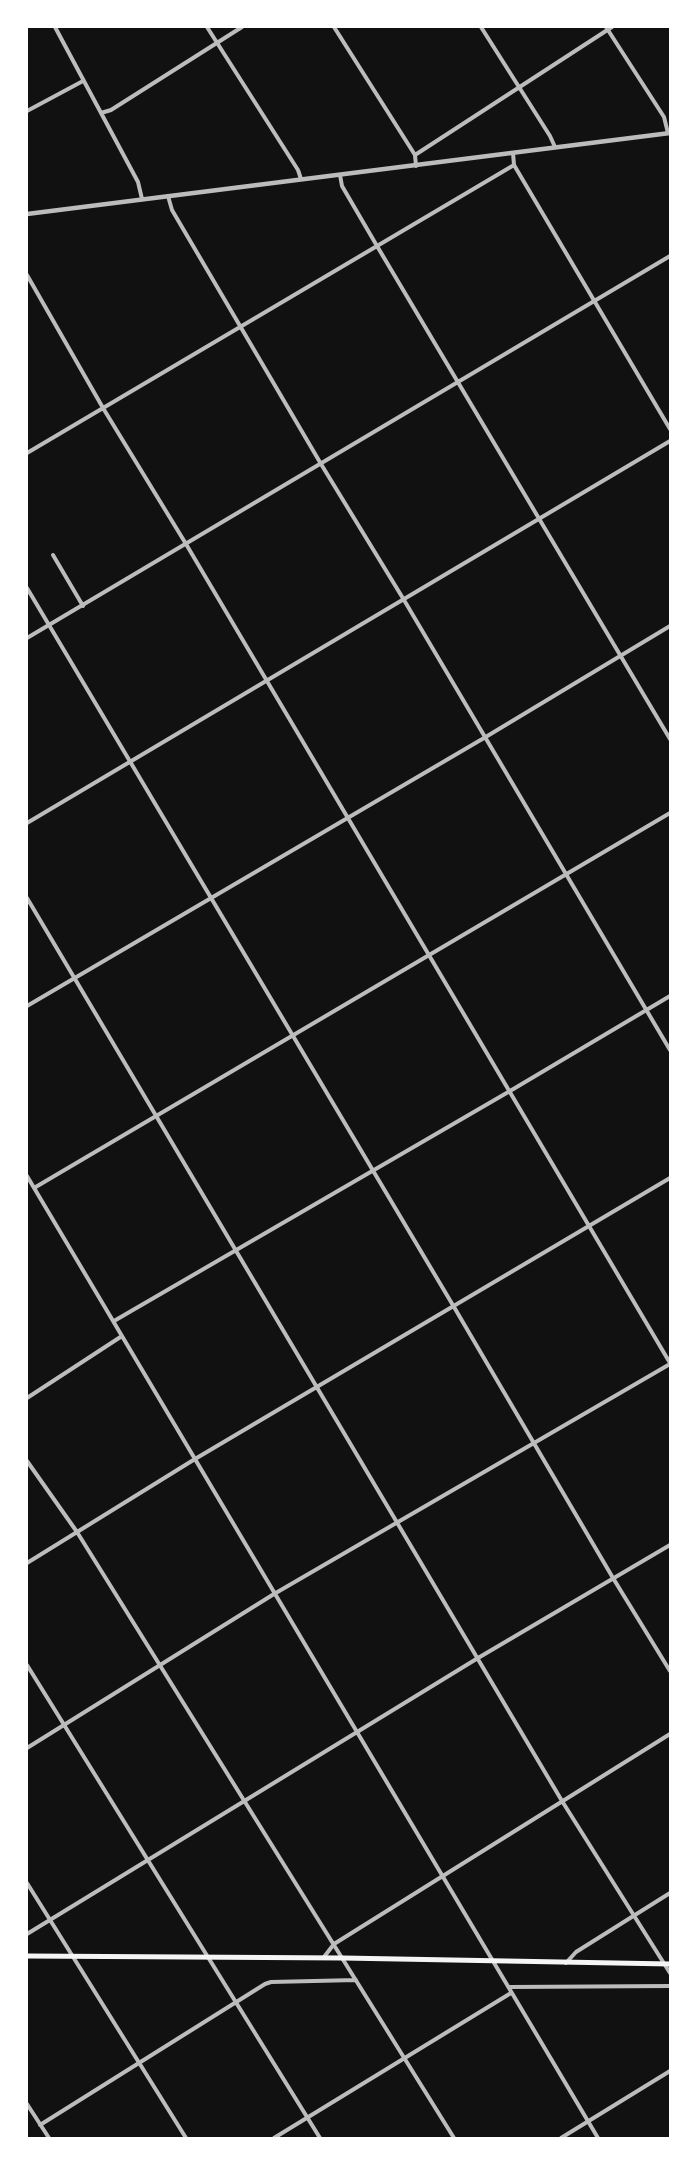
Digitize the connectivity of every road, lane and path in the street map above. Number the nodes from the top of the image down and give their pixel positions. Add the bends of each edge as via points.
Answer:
1 (55, 27) edge
2 (207, 27) edge
3 (242, 27) edge
4 (334, 27) edge
5 (481, 27) edge
6 (609, 28) edge
7 (217, 43) junction
8 (83, 81) junction
9 (519, 88) junction
10 (27, 111) edge
11 (101, 113) junction
12 (669, 133) edge
13 (555, 147) junction
14 (513, 153) junction
15 (415, 155) junction
16 (514, 165) junction
17 (416, 166) junction
18 (340, 174) junction
19 (301, 179) junction
20 (168, 196) junction
21 (142, 199) junction
22 (27, 214) edge
23 (377, 246) junction
24 (670, 256) edge
25 (27, 276) edge
26 (594, 302) junction
27 (241, 327) junction
28 (458, 382) junction
29 (103, 408) junction
30 (670, 429) edge
31 (670, 441) edge
32 (27, 453) edge
33 (321, 464) junction
34 (539, 519) junction
35 (186, 544) junction
36 (53, 555) dead end
37 (27, 588) edge
38 (404, 600) junction
39 (82, 606) junction
40 (50, 625) junction
41 (670, 626) edge
42 (27, 638) edge
43 (620, 656) junction
44 (266, 680) junction
45 (484, 738) junction
46 (670, 739) edge
47 (130, 762) junction
48 (670, 813) edge
49 (348, 817) junction
50 (27, 823) edge
51 (567, 873) junction
52 (27, 898) edge
53 (211, 898) junction
54 (429, 955) junction
55 (75, 978) junction
56 (670, 996) edge
57 (27, 1006) edge
58 (646, 1010) junction
59 (292, 1035) junction
60 (670, 1050) edge
61 (510, 1091) junction
62 (157, 1115) junction
63 (373, 1170) junction
64 (27, 1176) edge
65 (670, 1178) edge
66 (34, 1188) junction
67 (588, 1226) junction
68 (236, 1251) junction
69 (454, 1307) junction
70 (114, 1322) junction
71 (122, 1336) junction
72 (670, 1363) edge
73 (317, 1386) junction
74 (27, 1398) edge
75 (535, 1443) junction
76 (195, 1459) junction
77 (27, 1461) edge
78 (398, 1523) junction
79 (77, 1532) junction
80 (670, 1545) edge
81 (27, 1563) edge
82 (613, 1578) junction
83 (274, 1594) junction
84 (478, 1658) junction
85 (27, 1665) edge
86 (160, 1666) junction
87 (670, 1671) edge
88 (65, 1725) junction
89 (356, 1732) junction
90 (670, 1734) edge
91 (27, 1748) edge
92 (244, 1800) junction
93 (562, 1801) junction
94 (147, 1860) junction
95 (441, 1875) junction
96 (27, 1883) edge
97 (670, 1893) edge
98 (633, 1916) junction
99 (50, 1919) junction
100 (27, 1934) edge
101 (334, 1944) junction
102 (27, 1956) edge
103 (208, 1956) junction
104 (73, 1957) junction
105 (324, 1958) junction
106 (343, 1958) junction
107 (492, 1961) junction
108 (567, 1963) junction
109 (667, 1964) edge
110 (670, 1973) edge
111 (356, 1980) junction
112 (670, 1986) edge
113 (508, 1987) junction
114 (511, 1993) junction
115 (237, 2002) junction
116 (403, 2058) junction
117 (139, 2064) junction
118 (670, 2071) edge
119 (27, 2104) edge
120 (307, 2118) junction
121 (588, 2122) junction
122 (40, 2125) junction
123 (47, 2137) edge
124 (186, 2138) edge
125 (274, 2138) edge
126 (320, 2138) edge
127 (454, 2138) edge
128 (561, 2138) edge
129 (598, 2138) edge

1 - 8 street
2 - 7 street
3 - 7 street
4 - 15 street
5 - 9 street
6 - 9 street
6 - 12 street via 664,117
7 - 11 street
7 - 19 street
8 - 10 street
8 - 11 street
9 - 13 street
9 - 15 street
11 - 21 street via 138,182
12 - 13 street
13 - 14 street
14 - 16 street
14 - 17 street
15 - 17 street
16 - 23 street
16 - 26 street
17 - 18 street
18 - 19 street
18 - 23 street via 342,186
19 - 20 street
20 - 21 street
20 - 27 street via 172,210
21 - 22 street
23 - 27 street
23 - 28 street
24 - 26 street
25 - 29 street
26 - 28 street
26 - 30 street
27 - 29 street
27 - 33 street
28 - 33 street
28 - 34 street
29 - 32 street
29 - 35 street
31 - 34 street
33 - 35 street
33 - 38 street
34 - 38 street
34 - 43 street
35 - 39 street
35 - 44 street
36 - 39 street
37 - 40 street
38 - 44 street
38 - 45 street
39 - 40 street
40 - 42 street
40 - 47 street
41 - 43 street
43 - 45 street
43 - 46 street
44 - 47 street
44 - 49 street
45 - 49 street
45 - 51 street
47 - 50 street
47 - 53 street
48 - 51 street
49 - 53 street
49 - 54 street
51 - 54 street
51 - 58 street
52 - 55 street
53 - 55 street
53 - 59 street
54 - 59 street
54 - 61 street
55 - 57 street
55 - 62 street
56 - 58 street
58 - 60 street
58 - 61 street
59 - 62 street
59 - 63 street
61 - 63 street
61 - 67 street
62 - 66 street
62 - 68 street
63 - 68 street
63 - 69 street
64 - 66 street
65 - 67 street
66 - 70 street
67 - 69 street
67 - 72 street
68 - 70 street
68 - 73 street
69 - 73 street
69 - 75 street
70 - 71 street
71 - 74 street
71 - 76 street
72 - 75 street
73 - 76 street
73 - 78 street
75 - 78 street
75 - 82 street
76 - 79 street
76 - 83 street
77 - 79 street
78 - 83 street
78 - 84 street
79 - 81 street
79 - 86 street
80 - 82 street
82 - 84 street
82 - 87 street
83 - 86 street
83 - 89 street
84 - 89 street
84 - 93 street
85 - 88 street
86 - 88 street
86 - 92 street
88 - 91 street
88 - 94 street
89 - 92 street
89 - 95 street
90 - 93 street
92 - 94 street
92 - 101 street
93 - 95 street
93 - 98 street
94 - 99 street
94 - 103 street
95 - 101 street
95 - 107 street
96 - 99 street
97 - 98 street
98 - 108 street via 576,1952
98 - 109 street
99 - 100 street
99 - 104 street
101 - 105 street
101 - 106 street
102 - 104 main road
103 - 104 main road
103 - 105 main road
103 - 115 street
104 - 117 street
105 - 106 main road
106 - 107 main road
106 - 111 street
107 - 108 main road
107 - 113 street
108 - 109 main road
109 - 110 street
111 - 115 street via 271,1982
111 - 116 street
112 - 113 street
113 - 114 street
114 - 116 street
114 - 121 street
115 - 117 street
115 - 120 street
116 - 120 street
116 - 127 street
117 - 122 street
117 - 124 street
118 - 121 street
119 - 122 street
120 - 125 street
120 - 126 street
121 - 128 street
121 - 129 street
122 - 123 street

